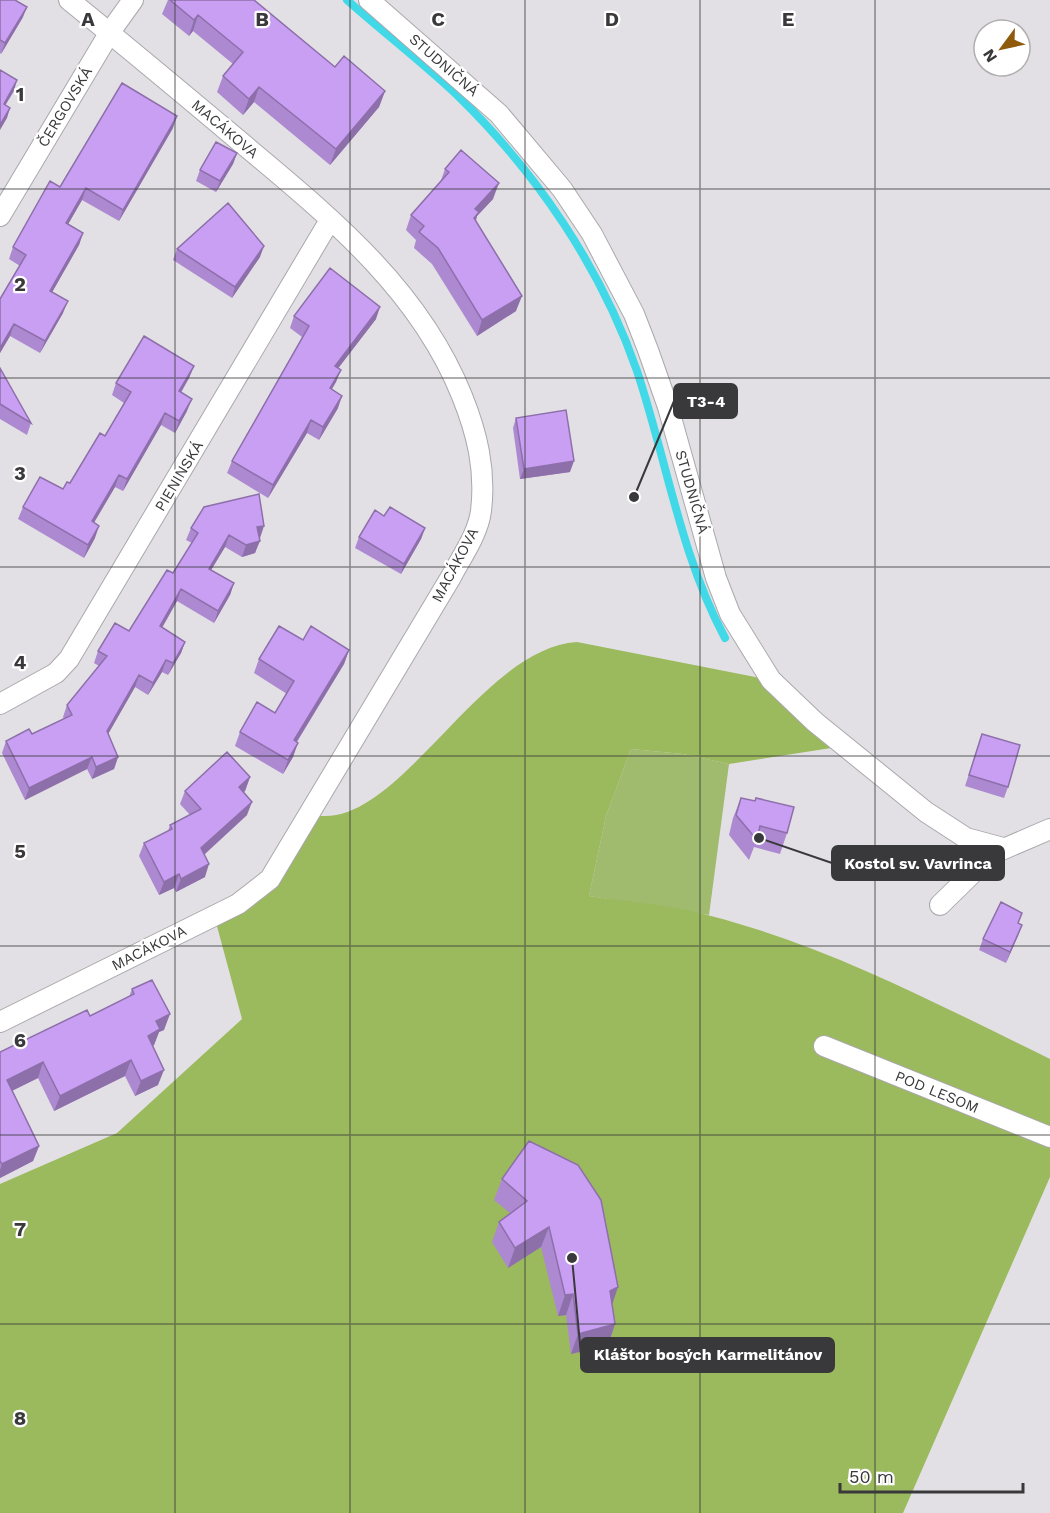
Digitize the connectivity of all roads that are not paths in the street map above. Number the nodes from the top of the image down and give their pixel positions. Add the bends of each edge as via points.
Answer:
1 (69, 0) edge
2 (133, 0) edge
3 (369, 0) edge
4 (110, 32) junction
5 (0, 216) edge
6 (330, 220) junction
7 (0, 704) edge
8 (1050, 829) edge
9 (1003, 848) junction
10 (940, 904) dead end
11 (0, 1022) edge
12 (824, 1046) dead end
13 (1050, 1137) edge

1 - 4 street, MACÁKOVA
2 - 4 street, ČERGOVSKÁ
3 - 9 street, STUDNIČNÁ via 499,114 541,162 592,234 634,314 648,350 730,614 771,680 814,722 926,812 966,838
4 - 5 street, ČERGOVSKÁ
4 - 6 street, MACÁKOVA
6 - 7 street, PIENINSKÁ via 69,659 57,674
6 - 11 street, MACÁKOVA via 364,250 411,303 456,380 482,460 480,513 473,537 270,879 237,904
8 - 9 street
9 - 10 street via 983,861
12 - 13 street, POD LESOM

